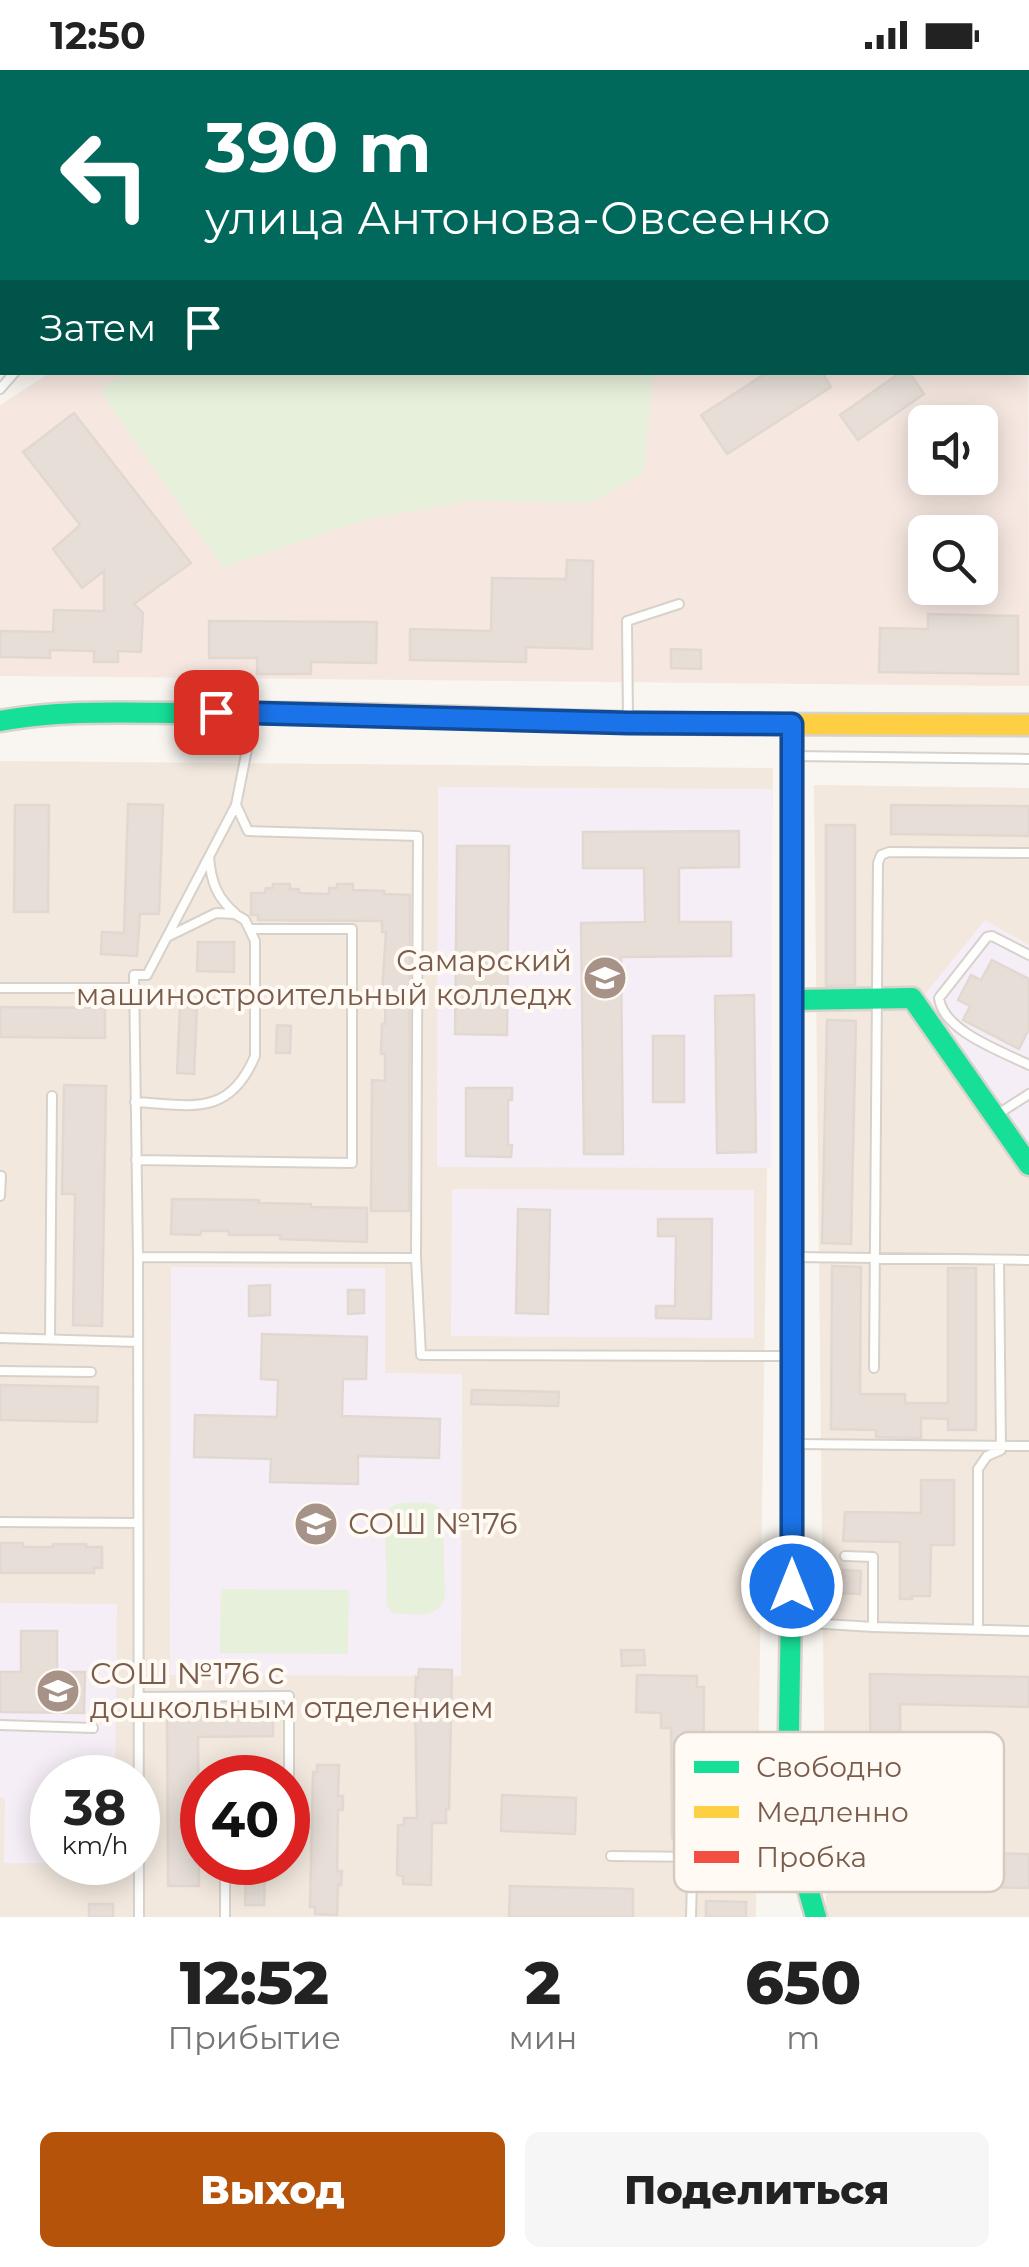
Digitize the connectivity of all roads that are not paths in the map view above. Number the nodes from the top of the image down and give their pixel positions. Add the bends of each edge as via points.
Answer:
1 (679, 604) dead end
2 (255, 712) junction
3 (1026, 720) edge
4 (0, 721) edge
5 (628, 723) junction
6 (792, 724) junction
7 (793, 756) junction
8 (1029, 759) edge
9 (236, 805) junction
10 (1029, 854) edge
11 (209, 858) junction
12 (239, 916) junction
13 (251, 929) junction
14 (167, 938) junction
15 (1029, 955) edge
16 (0, 988) edge
17 (134, 988) junction
18 (792, 1000) junction
19 (876, 1000) junction
20 (1029, 1065) edge
21 (1029, 1094) edge
22 (52, 1096) dead end
23 (135, 1102) junction
24 (994, 1116) junction
25 (136, 1160) junction
26 (1029, 1166) edge
27 (1, 1176) edge
28 (0, 1196) edge
29 (138, 1257) junction
30 (791, 1257) junction
31 (416, 1258) junction
32 (875, 1258) junction
33 (1000, 1260) junction
34 (1029, 1260) edge
35 (0, 1338) edge
36 (50, 1339) junction
37 (138, 1342) junction
38 (792, 1356) junction
39 (874, 1368) dead end
40 (0, 1370) edge
41 (91, 1372) dead end
42 (791, 1444) junction
43 (1000, 1446) junction
44 (1029, 1446) edge
45 (0, 1522) edge
46 (138, 1523) junction
47 (845, 1556) dead end
48 (792, 1622) junction
49 (872, 1627) junction
50 (978, 1629) junction
51 (1029, 1630) edge
52 (138, 1698) junction
53 (0, 1725) edge
54 (93, 1728) dead end
55 (789, 1732) edge
56 (288, 1755) edge
57 (611, 1856) dead end
58 (674, 1857) edge
59 (225, 1885) edge
60 (692, 1892) edge
61 (807, 1892) edge
62 (139, 1917) edge
63 (225, 1917) edge
64 (691, 1917) edge
65 (816, 1917) edge

1 - 5 lane via 627,621
2 - 4 street
2 - 5 street
2 - 9 lane
3 - 6 street
5 - 6 street
6 - 7 street
7 - 8 lane
7 - 18 street
9 - 11 lane
9 - 31 lane via 248,831 418,836
10 - 19 lane via 881,855
11 - 12 lane via 216,890
11 - 14 lane
12 - 13 lane
12 - 14 lane via 216,913
13 - 23 lane via 255,1056 248,1070 233,1091 211,1104
13 - 25 lane via 352,930 352,1163
14 - 17 lane via 147,975 134,975
15 - 20 lane via 987,938 938,1004 951,1024
16 - 17 lane
17 - 23 lane
18 - 19 street
18 - 30 street
19 - 24 street via 912,998
19 - 32 lane
21 - 24 lane
22 - 36 lane
23 - 25 lane
24 - 26 street
25 - 29 lane
27 - 28 lane
29 - 31 lane
29 - 37 lane
30 - 32 lane
30 - 38 street
31 - 38 lane via 421,1355
32 - 33 lane
32 - 39 lane
33 - 34 lane
33 - 43 lane
35 - 36 lane
36 - 37 lane
37 - 46 lane
38 - 42 street
40 - 41 lane
42 - 43 lane
42 - 48 street
43 - 44 lane
43 - 50 lane via 978,1469
45 - 46 lane
46 - 52 lane
47 - 49 lane via 873,1556
48 - 49 lane
48 - 55 street
49 - 50 lane
50 - 51 lane
52 - 56 lane via 289,1696
52 - 62 lane
53 - 54 lane
57 - 58 lane
59 - 63 lane
60 - 64 lane
61 - 65 street

